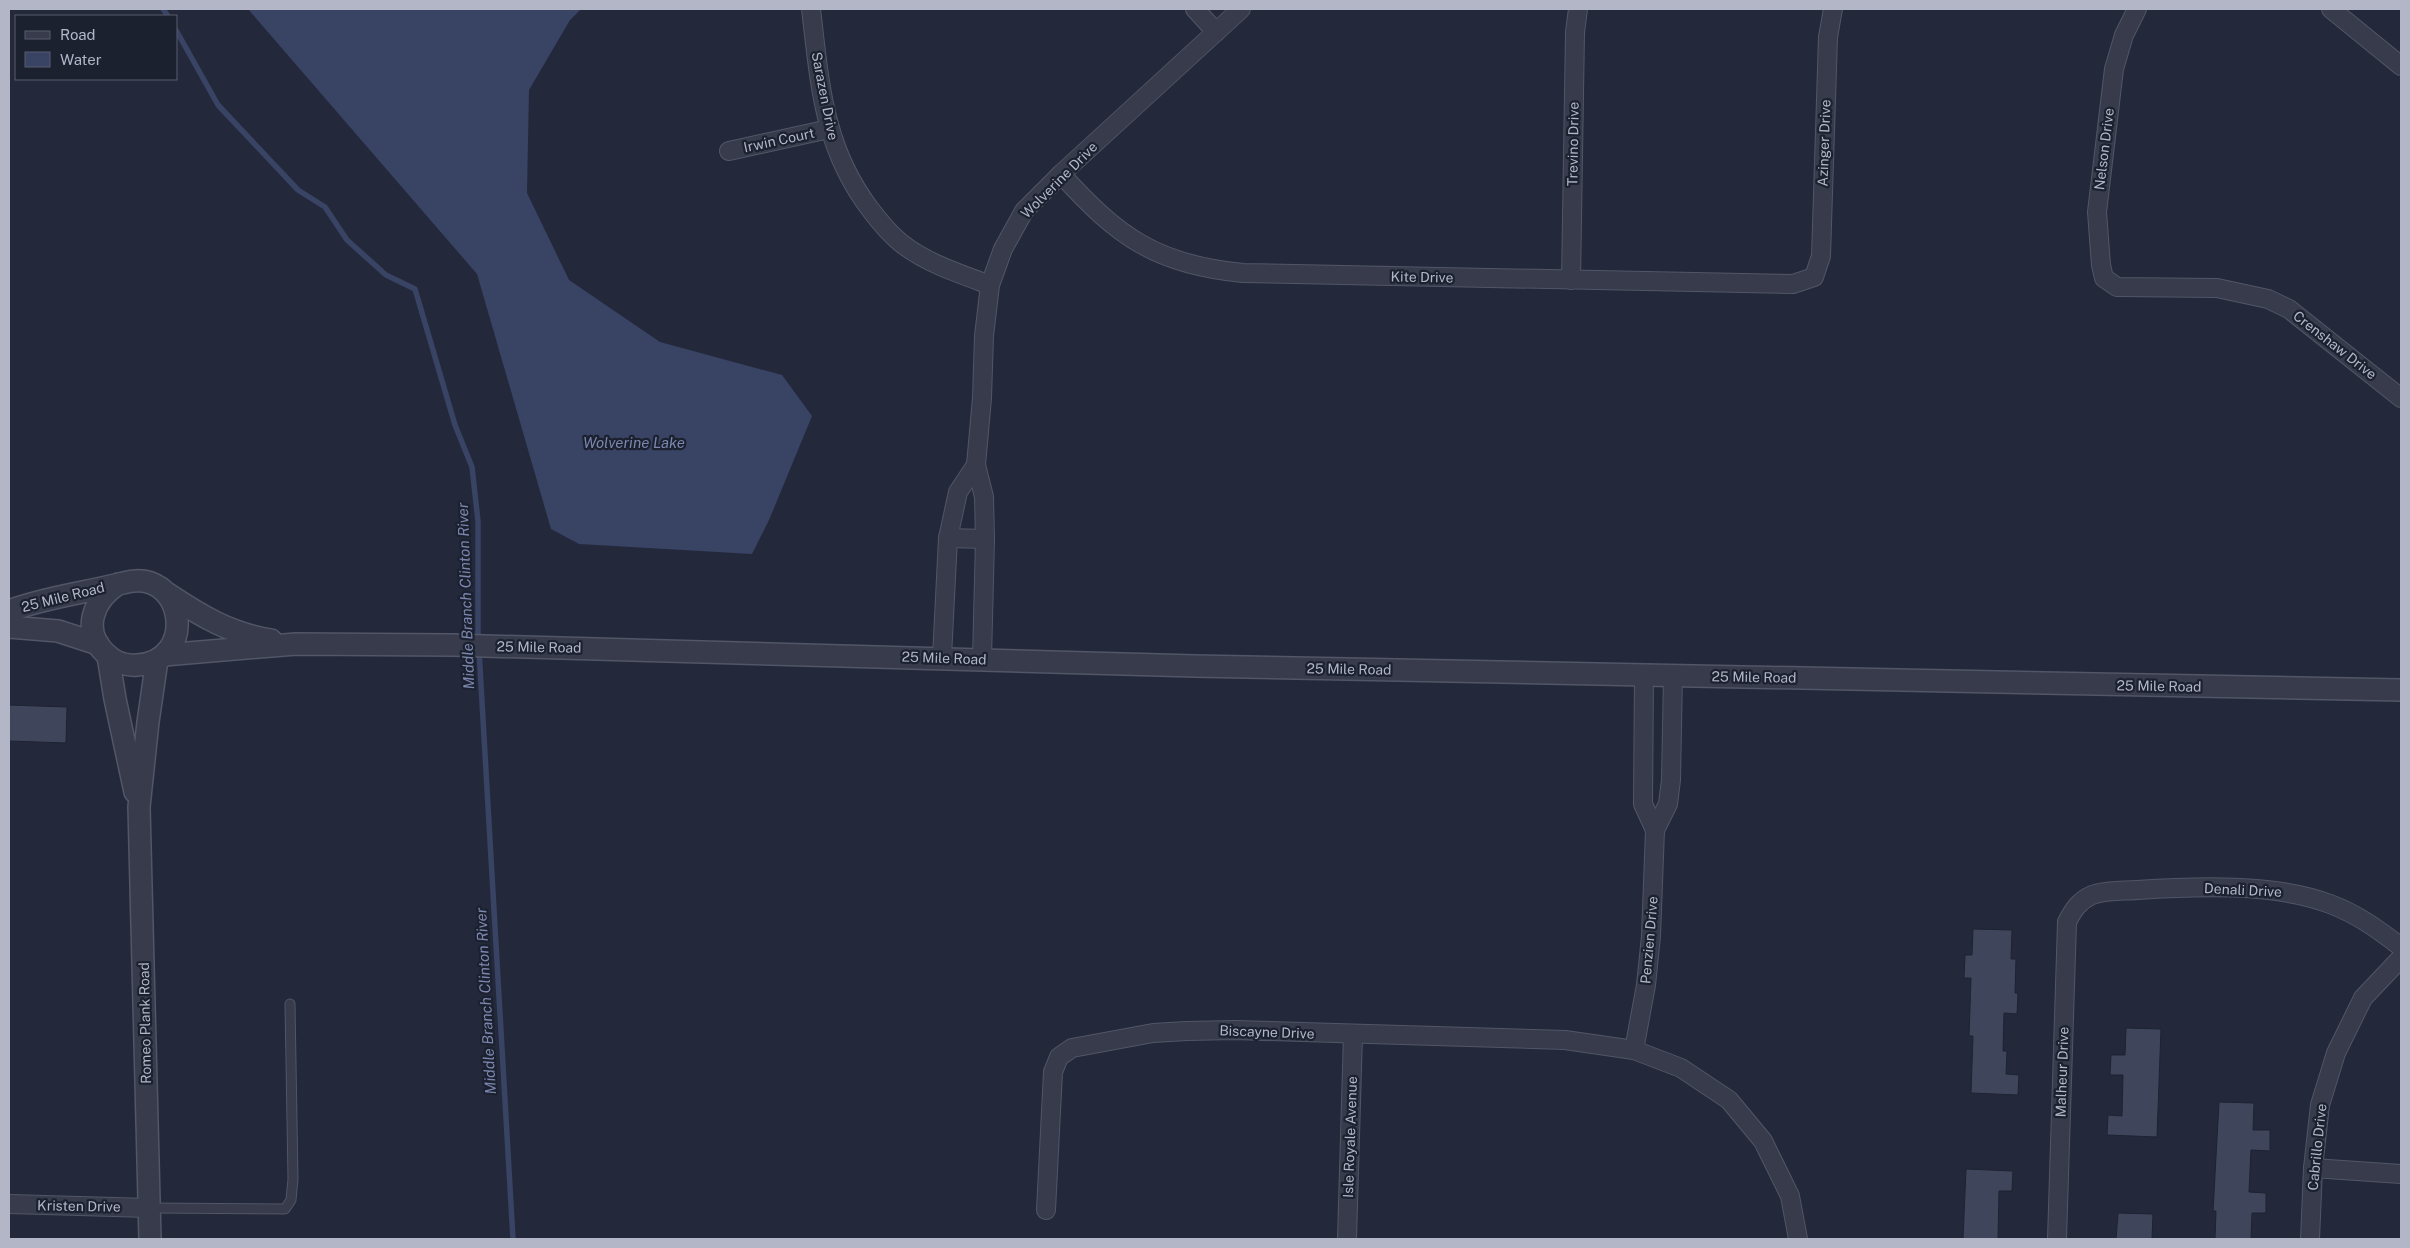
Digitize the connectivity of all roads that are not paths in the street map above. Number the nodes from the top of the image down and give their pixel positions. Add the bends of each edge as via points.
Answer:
1 (810, 9) edge
2 (1195, 9) edge
3 (1241, 9) edge
4 (1578, 9) edge
5 (1833, 9) edge
6 (2137, 9) edge
7 (2331, 9) edge
8 (1216, 32) junction
9 (2401, 66) edge
10 (829, 129) junction
11 (729, 151) dead end
12 (1061, 174) junction
13 (1814, 277) joint
14 (1571, 280) junction
15 (990, 285) junction
16 (2117, 287) joint
17 (2401, 398) edge
18 (976, 466) junction
19 (948, 538) junction
20 (985, 540) junction
21 (118, 584) junction
22 (158, 586) junction
23 (9, 612) edge
24 (9, 627) edge
25 (296, 644) junction
26 (103, 650) junction
27 (942, 657) junction
28 (160, 658) junction
29 (982, 659) junction
30 (1644, 675) junction
31 (1673, 676) junction
32 (2401, 690) edge
33 (139, 807) junction
34 (1655, 830) junction
35 (2074, 907) joint
36 (2401, 947) edge
37 (2401, 958) edge
38 (290, 1004) dead end
39 (1353, 1034) junction
40 (1634, 1050) junction
41 (2312, 1168) junction
42 (2401, 1174) edge
43 (9, 1204) edge
44 (149, 1208) junction
45 (1046, 1210) dead end
46 (150, 1239) edge
47 (1347, 1239) edge
48 (1798, 1239) edge
49 (2057, 1239) edge
50 (2310, 1239) edge

1 - 10 street, Sarazen Drive
2 - 8 street
3 - 8 street, Wolverine Drive
4 - 14 street, Trevino Drive
5 - 13 street, Azinger Drive via 1828,37 1821,256
6 - 16 street, Nelson Drive via 2124,35 2114,69 2097,212 2104,278
7 - 9 street
8 - 12 street, Wolverine Drive
10 - 11 street, Irwin Court
10 - 15 street, Sarazen Drive via 842,166 856,191 901,243 944,268
12 - 14 street, Kite Drive via 1093,209 1126,237 1179,262 1209,270 1243,274
12 - 15 street, Wolverine Drive via 1024,211 1003,249
13 - 14 street, Kite Drive via 1793,284
15 - 18 street, Wolverine Drive
16 - 17 street, Crenshaw Drive via 2217,288 2268,300 2289,309
18 - 19 street, Wolverine Drive via 958,492
18 - 20 street, Wolverine Drive via 984,497
19 - 20 street
19 - 27 street, Wolverine Drive
20 - 29 street, Wolverine Drive
21 - 22 street via 131,580
21 - 23 street, 25 Mile Road via 34,602
21 - 26 street via 97,603 93,617 93,631
22 - 25 street, 25 Mile Road via 228,630
22 - 28 street via 175,606 178,619 172,644
24 - 26 street, 25 Mile Road via 58,631
25 - 27 street, 25 Mile Road
25 - 28 street, 25 Mile Road
26 - 28 street via 119,663 132,666
26 - 33 street, Romeo Plank Road
27 - 29 street, 25 Mile Road
28 - 33 street, Romeo Plank Road via 148,722
29 - 30 street, 25 Mile Road
30 - 31 street, 25 Mile Road
30 - 34 street, Penzien Drive via 1643,804
31 - 32 street, 25 Mile Road
31 - 34 street, Penzien Drive via 1671,780 1668,804
33 - 44 street, Romeo Plank Road
34 - 40 street, Penzien Drive via 1651,936
35 - 36 street, Denali Drive via 2092,895 2174,887 2299,894 2366,921
35 - 49 street, Malheur Drive via 2067,922
37 - 41 street, Cabrillo Drive via 2363,998 2336,1053 2320,1105
38 - 44 lane via 293,1179 291,1200 285,1209
39 - 40 street, Biscayne Drive via 1565,1040
39 - 45 street, Biscayne Drive via 1187,1031 1154,1033 1072,1048 1058,1058 1053,1072
39 - 47 street, Isle Royale Avenue
40 - 48 street, Biscayne Drive via 1681,1068 1729,1100 1764,1141 1790,1196
41 - 42 street
41 - 50 street, Cabrillo Drive
43 - 44 street, Kristen Drive
44 - 46 street, Romeo Plank Road

